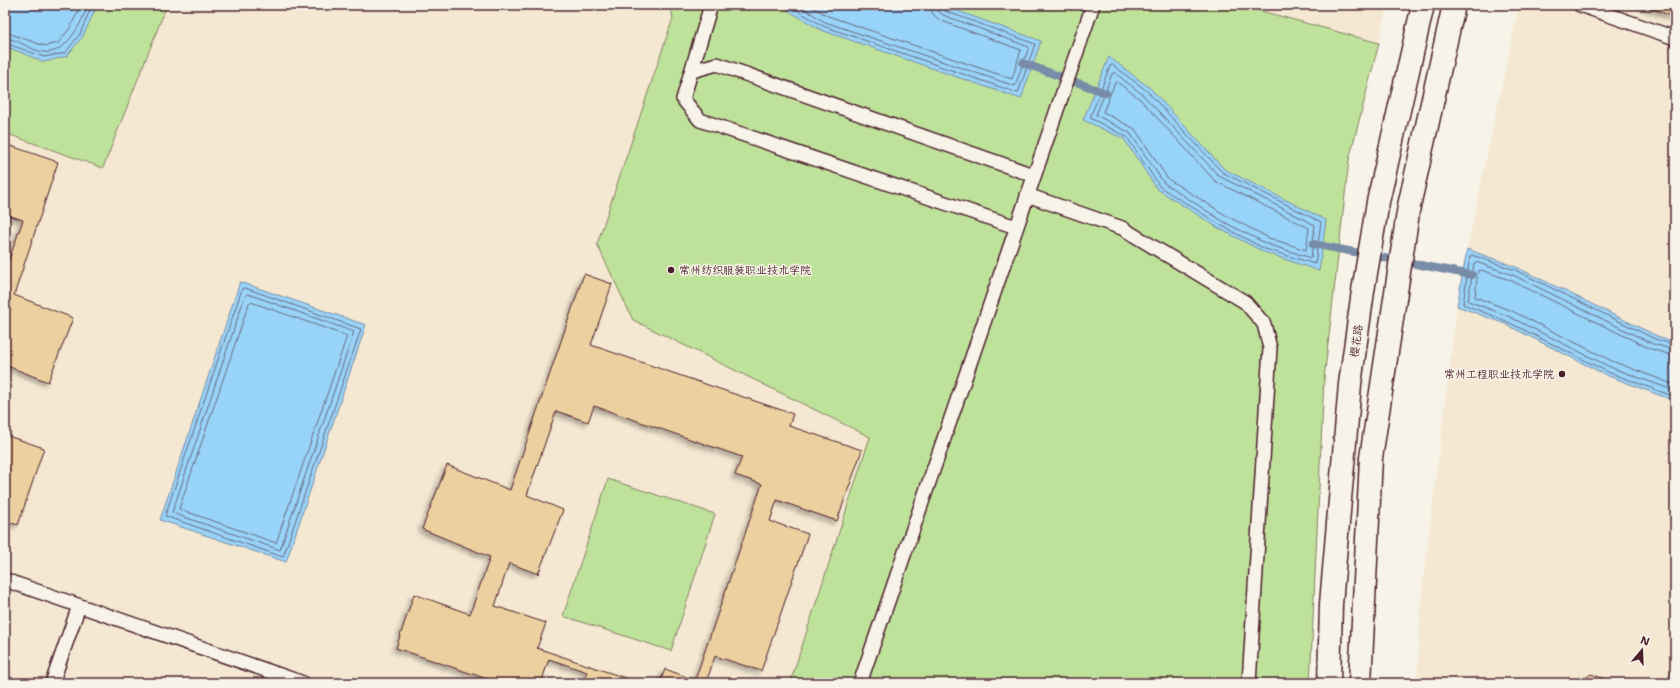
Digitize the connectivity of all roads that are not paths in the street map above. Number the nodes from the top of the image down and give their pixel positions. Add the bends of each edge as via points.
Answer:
1 (711, 5) edge
2 (1093, 5) edge
3 (1424, 5) edge
4 (1454, 5) edge
5 (1580, 5) edge
6 (1675, 38) edge
7 (692, 71) junction
8 (1033, 175) junction
9 (1027, 195) junction
10 (1016, 227) junction
11 (5, 580) edge
12 (79, 606) junction
13 (52, 683) edge
14 (302, 683) edge
15 (860, 683) edge
16 (1249, 683) edge
17 (1329, 683) edge
18 (1360, 683) edge

1 - 7 lane
2 - 8 lane
3 - 17 street, 樱花路 via 1373,227 1350,384 1331,604
4 - 18 street via 1408,206 1371,458
5 - 6 lane
7 - 8 lane via 717,64
7 - 10 lane via 683,99 700,120
8 - 9 lane
9 - 10 lane
9 - 16 lane via 1122,228 1245,302 1264,324 1270,348
10 - 15 lane
11 - 12 lane
12 - 13 lane
12 - 14 lane

